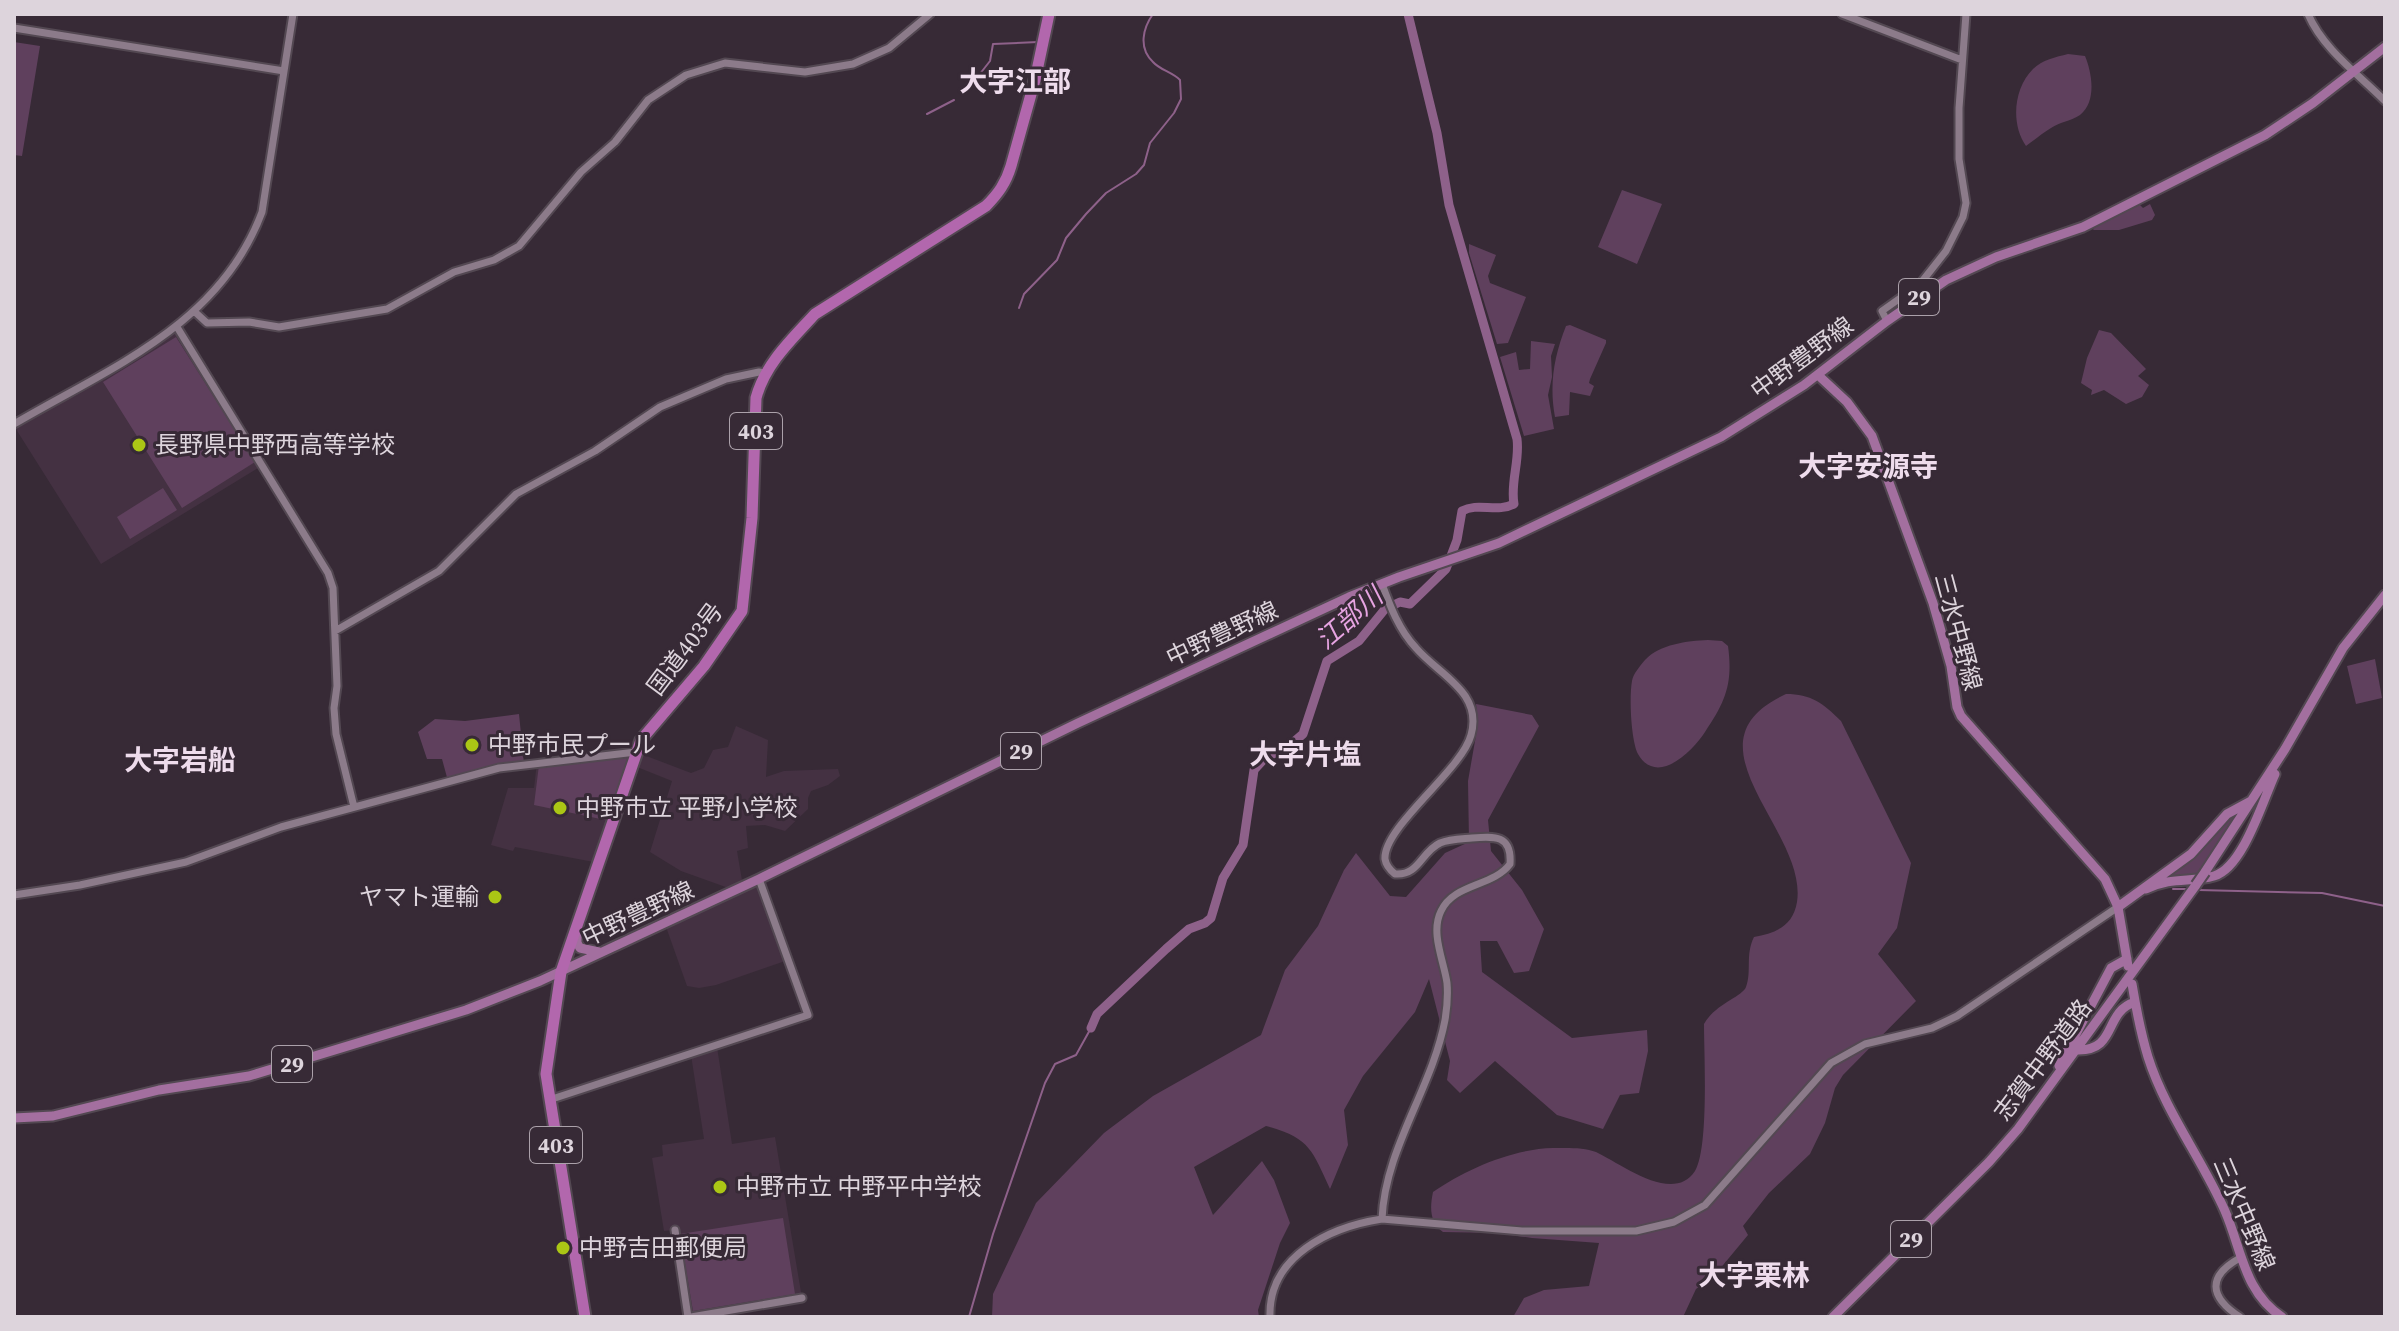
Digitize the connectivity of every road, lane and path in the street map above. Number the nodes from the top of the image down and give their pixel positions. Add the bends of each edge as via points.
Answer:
1 (293, 14) edge
2 (930, 14) edge
3 (1049, 14) edge
4 (1842, 14) edge
5 (1966, 14) edge
6 (2308, 14) edge
7 (14, 28) edge
8 (2385, 47) edge
9 (1962, 60) junction
10 (284, 71) junction
11 (2355, 72) junction
12 (2385, 101) edge
13 (195, 312) junction
14 (1887, 321) junction
15 (177, 327) junction
16 (765, 373) junction
17 (1818, 375) junction
18 (14, 424) edge
19 (1382, 584) junction
20 (2385, 595) edge
21 (335, 631) junction
22 (2285, 749) junction
23 (636, 752) junction
24 (2254, 799) junction
25 (354, 807) junction
26 (759, 879) junction
27 (2146, 889) junction
28 (14, 895) edge
29 (2118, 907) junction
30 (577, 929) junction
31 (602, 952) junction
32 (561, 972) junction
33 (2132, 984) dead end
34 (2135, 1002) junction
35 (2077, 1050) junction
36 (2045, 1093) junction
37 (549, 1100) junction
38 (14, 1118) edge
39 (1382, 1219) junction
40 (675, 1230) dead end
41 (2240, 1258) junction
42 (802, 1298) dead end
43 (585, 1317) edge
44 (690, 1317) edge
45 (1270, 1317) edge
46 (1833, 1317) edge
47 (2240, 1317) edge
48 (2282, 1317) edge

1 - 10 street
2 - 13 street via 889,48 853,64 805,72 725,63 686,75 648,100 519,246 454,272 387,309 279,327 207,323
3 - 16 highway, 国道403号 / 403 via 1008,178 996,195 815,314
4 - 9 street
5 - 9 street
6 - 11 street via 2315,31
7 - 10 street
8 - 11 main road, 中野豊野線 / 29
9 - 14 street via 1963,217 1946,251 1920,284 1882,311
10 - 13 street via 262,212 224,281
11 - 12 street
11 - 14 main road, 中野豊野線 / 29 via 2265,135 2083,227 1946,280
13 - 15 street
14 - 17 main road, 中野豊野線 / 29
15 - 18 street
15 - 21 street via 328,573
16 - 21 street via 726,379 672,401 595,451 524,488 439,571
16 - 23 highway, 国道403号 / 403 via 756,398 753,510 742,611
17 - 19 main road, 中野豊野線 / 29 via 1721,437 1552,520
17 - 29 main road, 三水中野線 via 1872,436 1933,603 1961,716 2105,879
19 - 26 main road, 中野豊野線 / 29 via 1078,723
19 - 39 street via 1414,646 1467,697 1474,723 1466,749 1409,816 1390,844 1385,863 1403,875 1442,842 1493,837 1510,847 1511,856 1499,876 1451,896 1438,919 1447,983 1444,1023 1424,1089 1391,1167
20 - 22 main road, 29 via 2343,648
21 - 25 street via 336,734
22 - 24 main road, 29
22 - 27 main road, 29 via 2232,864 2215,875 2170,880
23 - 25 street via 499,768
23 - 30 highway, 国道403号 / 403
24 - 27 main road, 29 via 2227,814 2195,851
24 - 35 main road, 志賀中野道路 / 29, bridge
25 - 28 street via 186,862
26 - 31 main road, 中野豊野線 / 29
26 - 37 street via 808,1015
27 - 29 main road, 29
29 - 36 main road, 三水中野線 / 29 via 2128,962 2114,965 2108,973
29 - 39 street via 1957,1016 1932,1028 1865,1044 1831,1063 1705,1205 1674,1222 1636,1231 1522,1231
30 - 31 main road via 580,948
30 - 32 highway, 国道403号 / 403
31 - 32 main road, 中野豊野線 / 29
32 - 37 highway, 国道403号 / 403 via 546,1074
32 - 38 main road, 中野豊野線 / 29 via 466,1010 249,1076 159,1090 61,1115
33 - 34 main road, 三水中野線
34 - 35 main road, 29 via 2122,1008 2101,1045
34 - 41 main road, 三水中野線 via 2148,1057 2226,1214
35 - 36 main road, 志賀中野道路 / 29
36 - 46 main road, 志賀中野道路 / 29 via 1989,1162
37 - 43 highway, 国道403号 / 403
39 - 45 street via 1336,1231 1288,1263 1274,1286
40 - 44 street
41 - 47 street via 2218,1274 2216,1283 2218,1298
41 - 48 main road, 三水中野線 via 2250,1283
42 - 44 street

